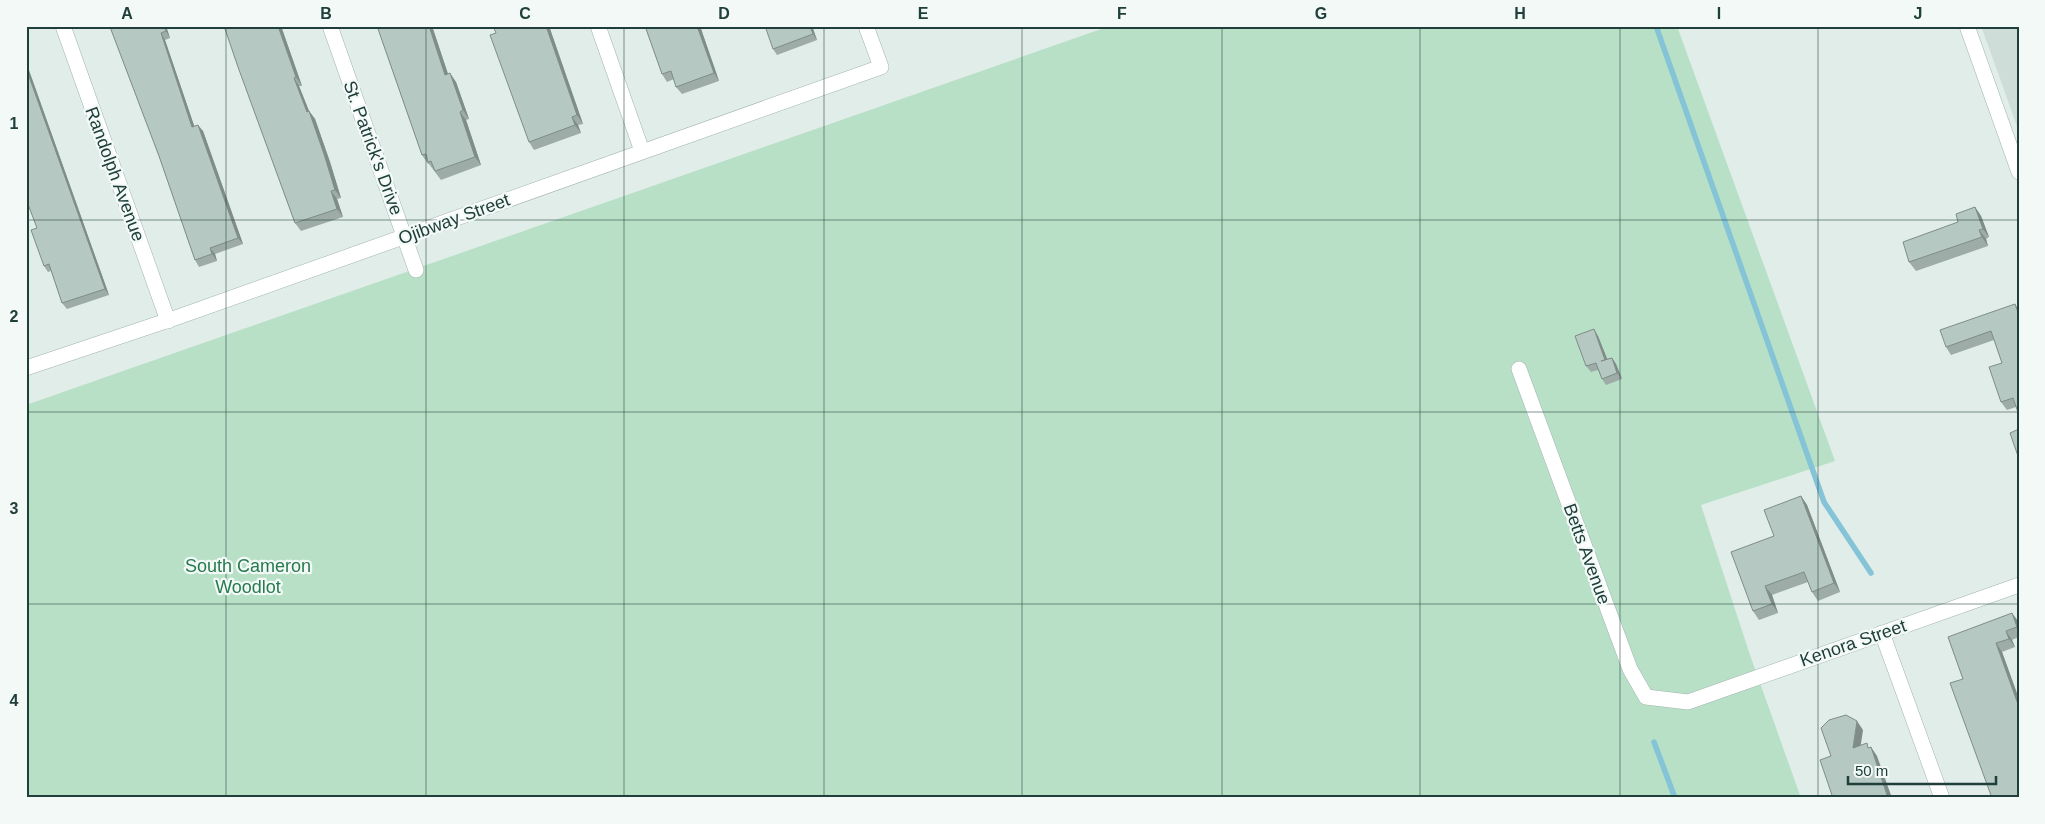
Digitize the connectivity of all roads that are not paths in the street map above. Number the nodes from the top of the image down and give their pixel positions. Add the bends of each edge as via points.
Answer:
1 (62, 26) edge
2 (330, 26) edge
3 (598, 26) edge
4 (866, 26) edge
5 (1968, 26) edge
6 (642, 151) junction
7 (2019, 172) edge
8 (404, 236) junction
9 (416, 270) dead end
10 (168, 321) junction
11 (26, 368) edge
12 (1519, 369) dead end
13 (2019, 585) edge
14 (1882, 633) junction
15 (1688, 702) joint
16 (1942, 798) edge

1 - 10 street, Randolph Avenue
2 - 8 street, St. Patrick's Drive
3 - 6 street
4 - 6 street, Ojibway Street via 881,66
5 - 7 street
6 - 8 street, Ojibway Street
8 - 9 street, St. Patrick's Drive
8 - 10 street, Ojibway Street
10 - 11 street, Ojibway Street
12 - 15 street, Betts Avenue via 1630,668 1646,697
13 - 14 street, Kenora Street
14 - 15 street, Kenora Street
14 - 16 street

